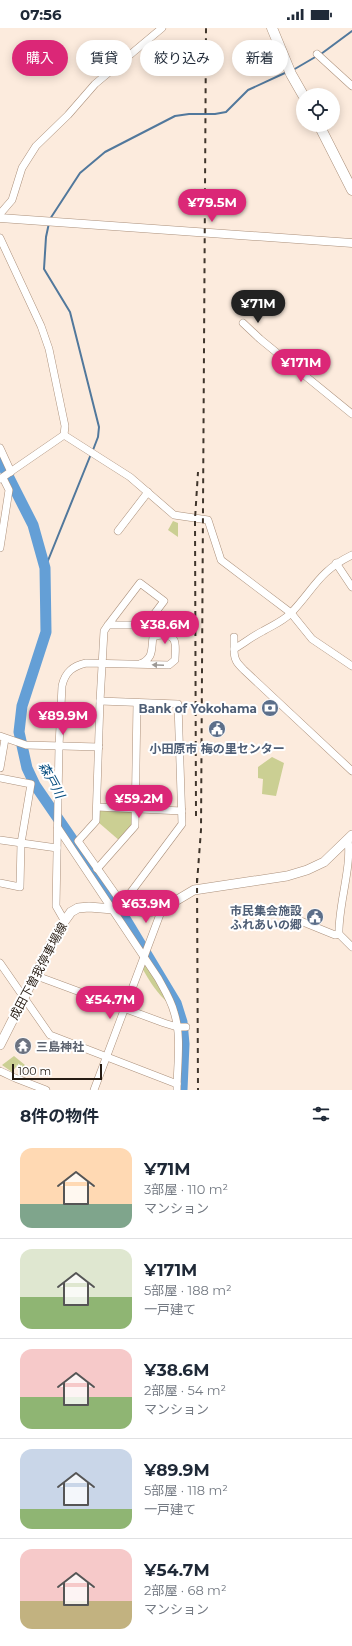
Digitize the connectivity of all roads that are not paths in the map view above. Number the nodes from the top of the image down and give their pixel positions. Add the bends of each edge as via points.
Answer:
1 (162, 28) edge
2 (272, 28) edge
3 (319, 55) dead end
4 (352, 86) edge
5 (299, 88) edge
6 (323, 132) edge
7 (352, 190) edge
8 (0, 214) edge
9 (0, 218) edge
10 (0, 238) edge
11 (352, 242) edge
12 (243, 323) dead end
13 (352, 414) edge
14 (64, 435) junction
15 (0, 448) edge
16 (11, 472) junction
17 (2, 478) edge
18 (148, 492) junction
19 (118, 531) dead end
20 (0, 548) edge
21 (352, 555) edge
22 (336, 563) junction
23 (352, 587) edge
24 (291, 613) junction
25 (108, 625) junction
26 (234, 636) dead end
27 (234, 649) junction
28 (101, 663) junction
29 (140, 664) junction
30 (352, 666) edge
31 (100, 701) junction
32 (137, 702) junction
33 (2, 738) edge
34 (59, 746) junction
35 (99, 747) junction
36 (0, 768) edge
37 (352, 772) edge
38 (0, 778) edge
39 (97, 807) junction
40 (136, 809) junction
41 (182, 810) junction
42 (58, 825) junction
43 (350, 837) edge
44 (0, 840) edge
45 (21, 843) junction
46 (57, 848) junction
47 (97, 869) junction
48 (0, 883) edge
49 (124, 906) junction
50 (111, 908) junction
51 (162, 909) junction
52 (271, 909) dead end
53 (64, 920) junction
54 (339, 934) junction
55 (352, 947) edge
56 (144, 956) junction
57 (0, 963) edge
58 (34, 975) junction
59 (24, 997) junction
60 (124, 1008) junction
61 (181, 1027) junction
62 (0, 1045) edge
63 (106, 1057) junction
64 (0, 1071) edge
65 (177, 1087) edge
66 (46, 1090) edge
67 (94, 1090) edge

1 - 8 street via 95,84 36,146 22,168 12,200
2 - 5 main road
3 - 4 street
6 - 7 main road
9 - 11 street
10 - 14 street via 49,349 65,426
12 - 13 street
14 - 16 street
14 - 18 street via 130,477
15 - 16 street
16 - 17 street
17 - 20 street via 9,490
18 - 19 street
18 - 24 street via 174,515 208,520 221,560
21 - 22 street
22 - 23 street
22 - 24 street via 316,580
24 - 27 street via 278,624
24 - 30 street via 312,639
25 - 25 street via 146,625 164,601 140,583
25 - 28 street via 104,631
26 - 27 street
27 - 37 street via 235,660 244,675
28 - 29 street
28 - 31 street
28 - 34 street via 77,665 64,677
29 -> 29 street via 152,654 153,637 170,635 173,638 175,660 172,663
31 - 32 street
31 - 35 street
32 - 40 street
32 - 41 street via 178,704
33 - 34 street via 21,744
33 - 36 street
34 - 35 street
34 - 42 street
35 - 39 street
38 - 45 street via 31,784
39 - 40 street
39 - 47 street via 96,821 78,841
40 - 41 street
40 - 47 street via 134,826
41 - 49 street via 182,824
42 - 46 street
42 - 50 street
43 - 51 main road, 成田下曽我停車場線 via 324,862 307,870 287,876 194,890
43 - 54 street via 350,870
44 - 45 street
45 - 46 street
45 - 48 street via 20,887
46 - 53 street via 56,906
47 - 49 street
49 - 50 main road, 成田下曽我停車場線
49 - 51 main road, 成田下曽我停車場線 via 149,912
50 - 53 main road, 成田下曽我停車場線 via 78,908
50 - 56 street
51 - 56 street
52 - 54 street via 335,935
53 - 58 main road, 成田下曽我停車場線
54 - 55 street
56 - 60 street
56 - 61 street via 168,997
57 - 59 street
58 - 59 main road, 成田下曽我停車場線
58 - 60 street
59 - 62 main road, 成田下曽我停車場線
59 - 63 street via 50,1035
60 - 61 street
60 - 63 street
61 - 65 street
63 - 65 street
63 - 67 street
64 - 66 street

